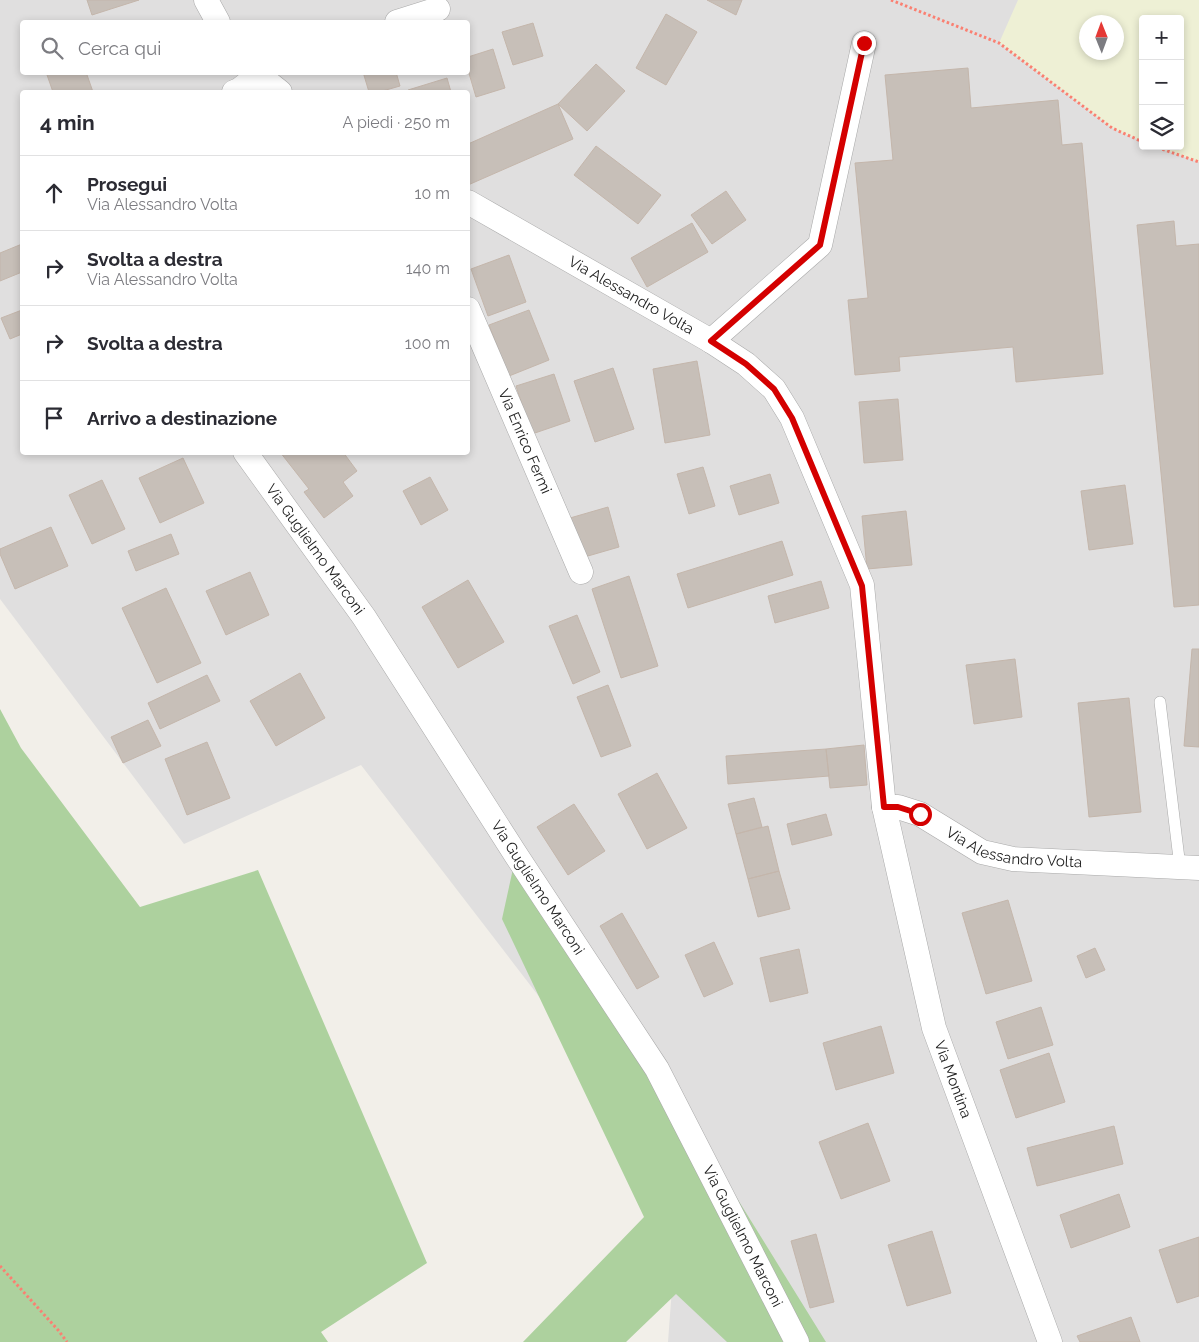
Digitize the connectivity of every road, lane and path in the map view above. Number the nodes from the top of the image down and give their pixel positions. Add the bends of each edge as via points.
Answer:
1 (206, 0) edge
2 (890, 0) edge
3 (438, 10) dead end
4 (217, 20) edge
5 (404, 20) edge
6 (864, 43) dead end
7 (258, 75) edge
8 (260, 75) edge
9 (237, 90) edge
10 (278, 90) edge
11 (1139, 140) edge
12 (1164, 150) edge
13 (1199, 162) edge
14 (470, 203) edge
15 (470, 314) edge
16 (711, 341) junction
17 (247, 455) edge
18 (581, 572) dead end
19 (1160, 702) dead end
20 (884, 807) junction
21 (1190, 867) edge
22 (0, 1266) edge
23 (67, 1342) edge
24 (797, 1342) edge
25 (1050, 1342) edge

1 - 4 street
2 - 11 path via 999,42 1112,128
3 - 5 street
6 - 16 street via 820,245
7 - 9 street
8 - 10 street
12 - 13 path
14 - 16 street, Via Alessandro Volta
15 - 18 street, Via Enrico Fermi
16 - 20 street, Via Alessandro Volta via 746,364 774,389 792,418 862,586
17 - 24 street, Via Guglielmo Marconi via 364,617 656,1069
19 - 21 lane
20 - 21 street, Via Alessandro Volta via 898,807 920,814 982,852 1013,859
20 - 25 street, Via Montina via 934,1028
22 - 23 path

